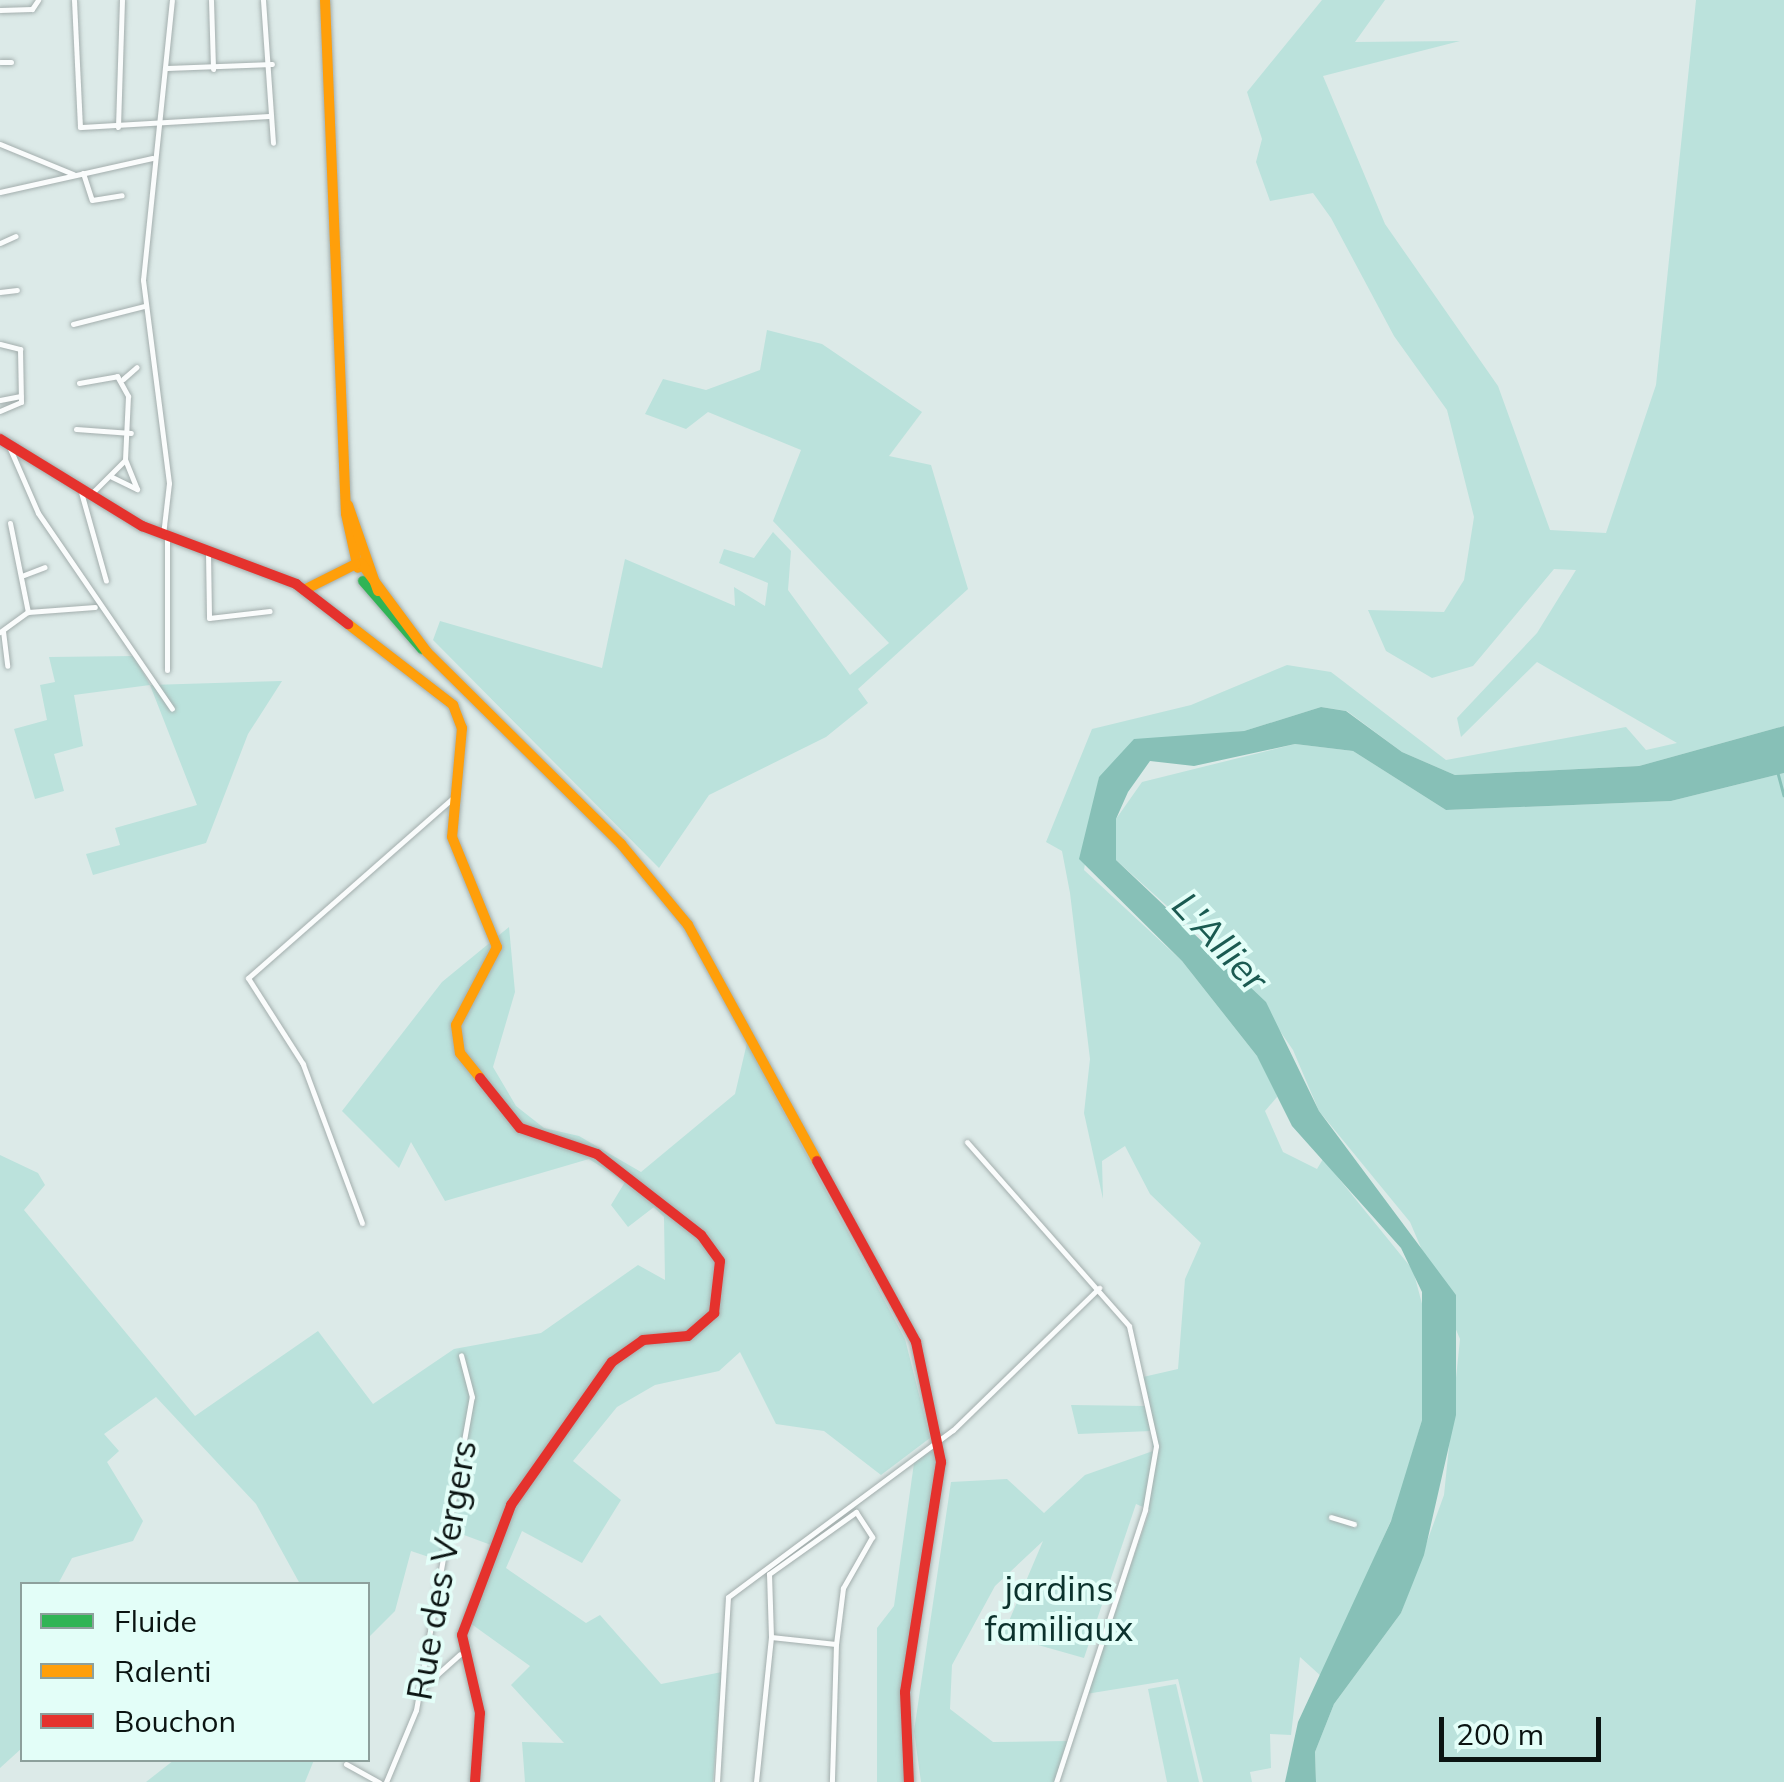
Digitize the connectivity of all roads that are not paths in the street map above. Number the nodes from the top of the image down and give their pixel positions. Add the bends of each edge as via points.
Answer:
1 (38, 0) edge
2 (74, 0) edge
3 (122, 0) edge
4 (172, 0) edge
5 (211, 0) edge
6 (264, 0) edge
7 (325, 0) edge
8 (0, 10) edge
9 (0, 62) edge
10 (11, 62) dead end
11 (272, 64) junction
12 (167, 68) junction
13 (213, 69) junction
14 (272, 116) junction
15 (158, 124) junction
16 (118, 127) junction
17 (273, 143) dead end
18 (0, 144) edge
19 (152, 158) junction
20 (35, 164) junction
21 (53, 170) junction
22 (80, 174) junction
23 (52, 180) junction
24 (39, 183) junction
25 (0, 192) edge
26 (122, 196) dead end
27 (16, 236) dead end
28 (0, 243) edge
29 (17, 290) dead end
30 (0, 292) edge
31 (144, 306) junction
32 (73, 324) dead end
33 (0, 344) edge
34 (137, 367) dead end
35 (123, 379) junction
36 (79, 383) dead end
37 (21, 396) junction
38 (0, 400) edge
39 (0, 410) edge
40 (76, 428) dead end
41 (131, 433) junction
42 (4, 441) edge
43 (125, 460) junction
44 (112, 477) junction
45 (86, 494) junction
46 (10, 523) dead end
47 (165, 536) junction
48 (209, 550) junction
49 (361, 563) junction
50 (45, 567) dead end
51 (24, 575) junction
52 (106, 580) dead end
53 (304, 590) junction
54 (95, 607) dead end
55 (270, 611) dead end
56 (28, 612) junction
57 (2, 632) edge
58 (427, 652) junction
59 (6, 666) dead end
60 (167, 670) dead end
61 (172, 708) dead end
62 (452, 800) junction
63 (966, 1142) dead end
64 (362, 1223) dead end
65 (1098, 1288) junction
66 (461, 1354) dead end
67 (940, 1439) junction
68 (1331, 1517) dead end
69 (1354, 1524) dead end
70 (770, 1636) junction
71 (836, 1644) junction
72 (460, 1654) junction
73 (421, 1688) junction
74 (346, 1764) dead end
75 (755, 1779) edge
76 (382, 1782) edge
77 (475, 1782) edge
78 (716, 1782) edge
79 (832, 1782) edge
80 (909, 1782) edge
81 (1056, 1782) edge

1 - 8 street via 32,9
2 - 16 street via 74,119 84,128
3 - 16 street
4 - 12 street
5 - 13 street
6 - 11 street
7 - 49 main road via 347,501
9 - 10 street
11 - 13 street
11 - 14 street
12 - 13 street
12 - 15 street
14 - 15 street
14 - 17 street
15 - 16 street
15 - 19 street
18 - 20 street
19 - 22 street
19 - 31 street
20 - 21 street
20 - 24 street
21 - 22 street
21 - 23 street
22 - 23 street
22 - 26 street via 92,200
23 - 24 street
24 - 25 street
27 - 28 street
29 - 30 street
31 - 32 street
31 - 47 street via 164,427
33 - 37 street via 18,344
34 - 35 street
35 - 36 street
35 - 41 street
37 - 38 street
37 - 39 street via 18,408
40 - 41 street
41 - 43 street
42 - 45 main road
42 - 61 street via 38,513
43 - 44 street
43 - 44 street via 137,488
44 - 45 street
45 - 47 main road
45 - 52 street
46 - 51 street
47 - 48 main road
47 - 60 street
48 - 53 main road
48 - 55 street via 209,618
49 - 53 main road
49 - 58 main road
49 - 58 main road via 381,611
50 - 51 street
51 - 56 street
53 - 62 main road via 458,712
54 - 56 street
56 - 57 street
57 - 59 street
58 - 67 main road via 621,844 688,926 924,1359
62 - 64 street via 248,978 303,1064
62 - 72 main road via 452,837 496,946 456,1024 460,1053 520,1128 590,1149 701,1235 724,1279 718,1307 699,1328 638,1343 592,1386 512,1504
63 - 65 street
65 - 67 street
65 - 81 street via 1133,1333 1156,1470
66 - 73 street, Rue des Vergers via 472,1397
67 - 78 street via 728,1596
67 - 80 main road via 904,1702
68 - 69 street
70 - 71 street
70 - 71 street via 769,1574 856,1512 872,1537 843,1588
70 - 75 street
71 - 79 street
72 - 73 street
72 - 77 main road via 480,1714
73 - 76 street, Rue des Vergers
74 - 76 street

